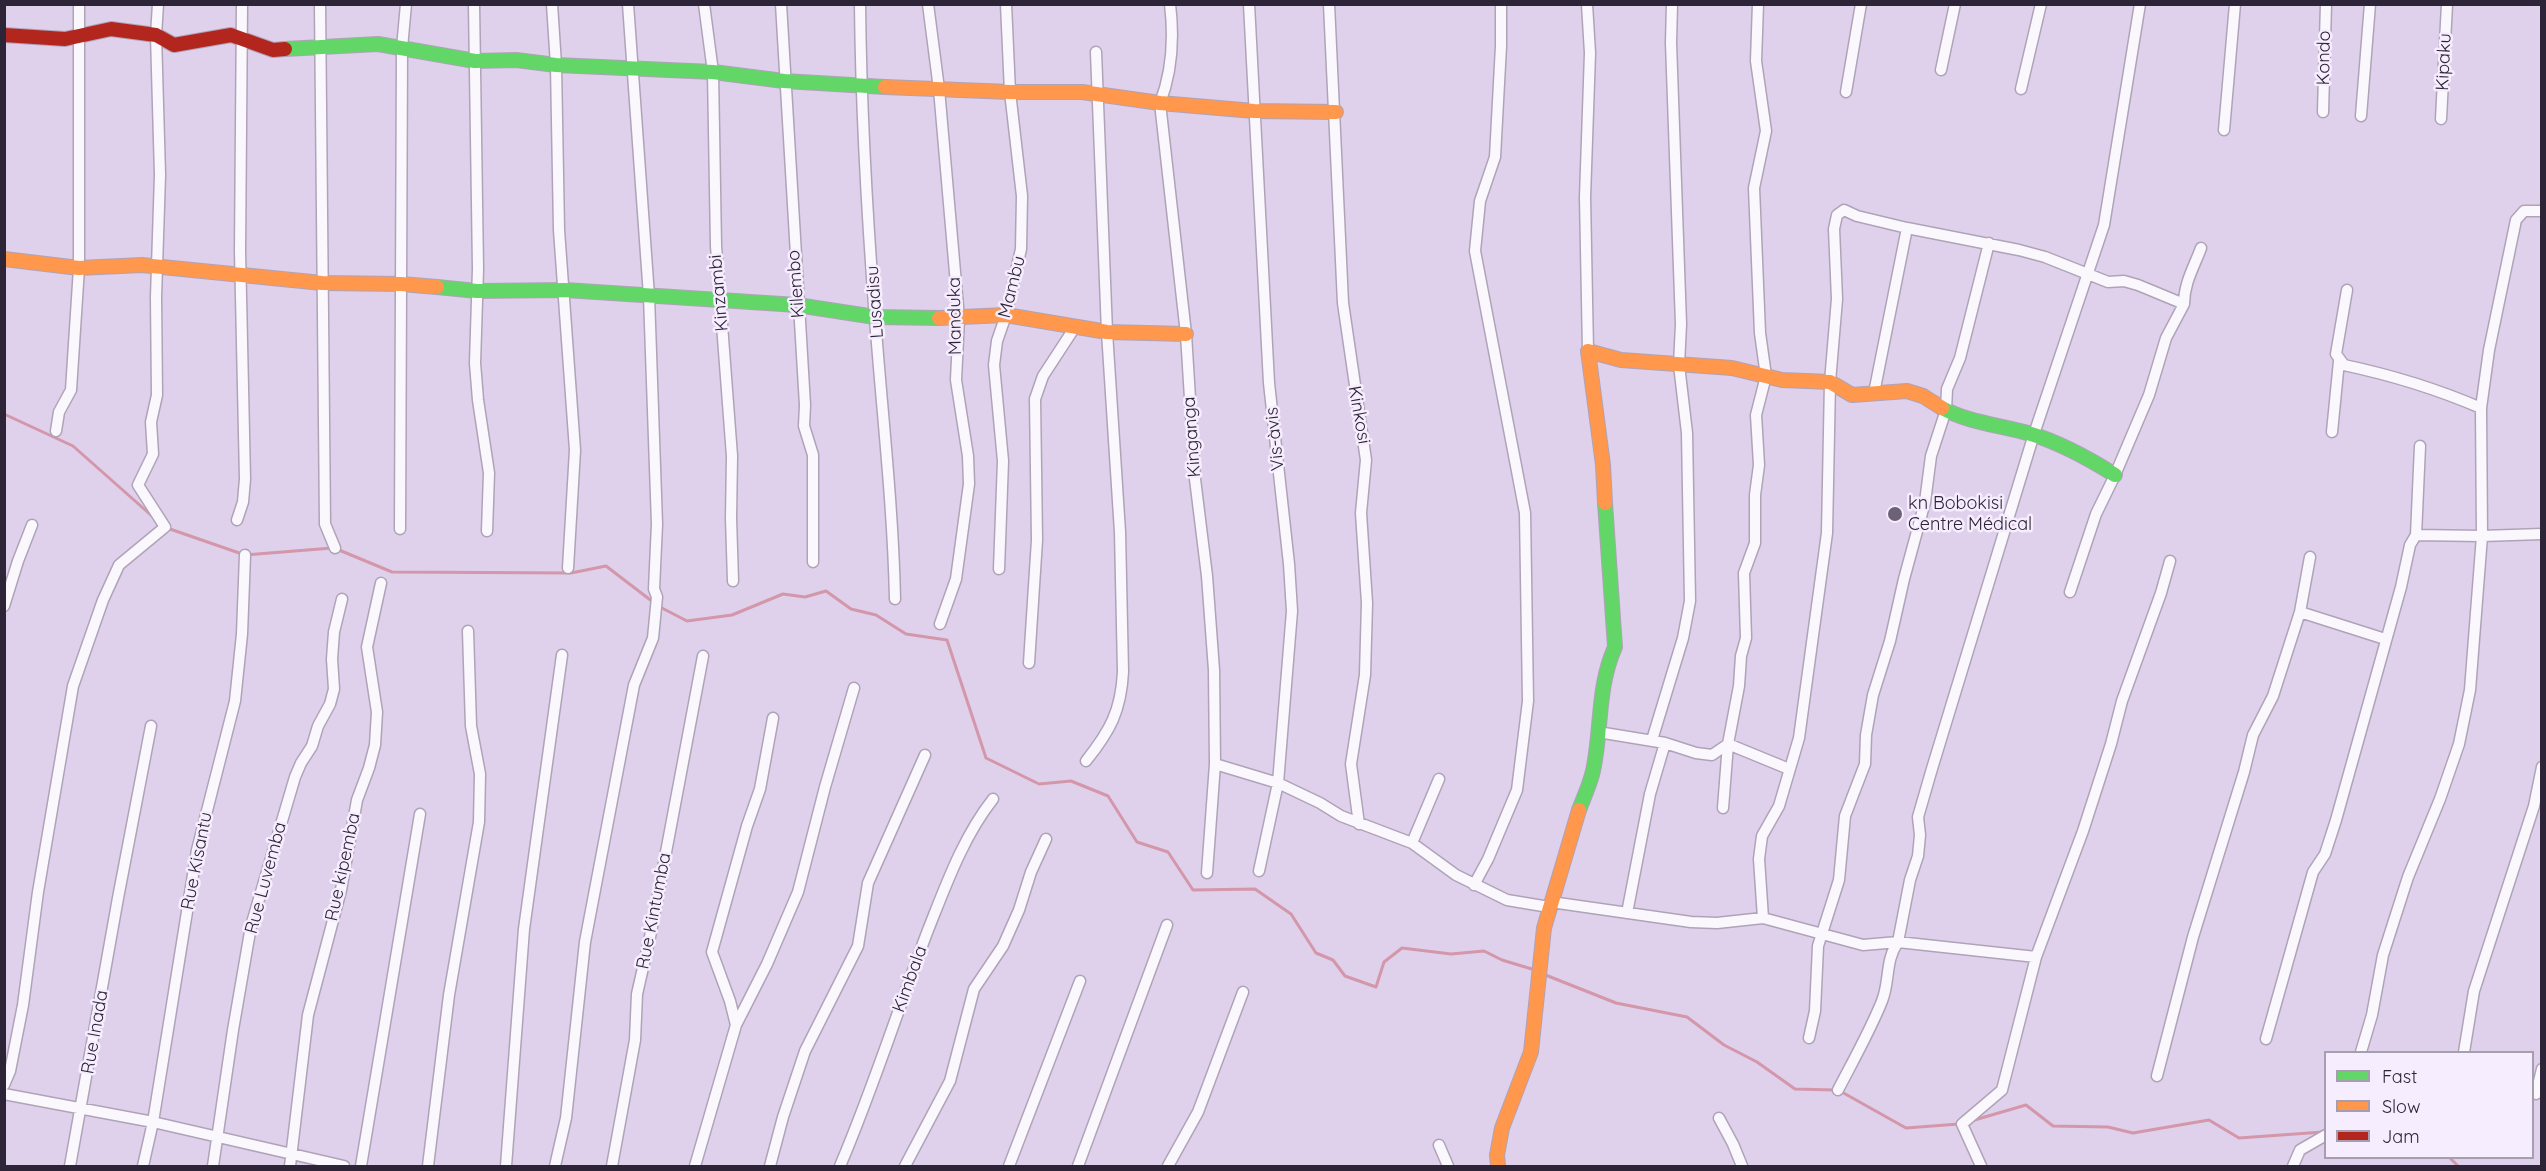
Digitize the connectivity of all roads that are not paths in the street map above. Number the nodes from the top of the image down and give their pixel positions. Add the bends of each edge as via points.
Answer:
1 (79, 4) edge
2 (158, 4) edge
3 (242, 4) edge
4 (321, 4) edge
5 (406, 4) edge
6 (474, 4) edge
7 (552, 4) edge
8 (628, 4) edge
9 (705, 4) edge
10 (781, 4) edge
11 (860, 4) edge
12 (928, 4) edge
13 (1006, 4) edge
14 (1170, 4) edge
15 (1249, 4) edge
16 (1329, 4) edge
17 (1501, 4) edge
18 (1587, 4) edge
19 (1672, 4) edge
20 (1758, 4) edge
21 (1861, 4) edge
22 (1955, 4) edge
23 (2041, 4) edge
24 (2140, 4) edge
25 (2235, 4) edge
26 (2326, 4) edge
27 (2370, 4) edge
28 (2447, 4) edge
29 (79, 34) junction
30 (4, 35) edge
31 (156, 35) junction
32 (243, 40) junction
33 (321, 47) junction
34 (402, 48) junction
35 (1096, 52) dead end
36 (476, 61) junction
37 (556, 65) junction
38 (634, 69) junction
39 (1941, 70) dead end
40 (713, 72) junction
41 (784, 81) junction
42 (861, 86) junction
43 (939, 89) junction
44 (2021, 89) dead end
45 (1010, 92) junction
46 (1846, 92) dead end
47 (1097, 93) junction
48 (1160, 103) junction
49 (1254, 111) junction
50 (1335, 112) junction
51 (2323, 112) dead end
52 (2361, 116) dead end
53 (2441, 119) dead end
54 (2224, 130) dead end
55 (2541, 211) edge
56 (1907, 228) junction
57 (1989, 243) junction
58 (2201, 248) dead end
59 (4, 259) edge
60 (158, 267) junction
61 (79, 268) junction
62 (2088, 275) junction
63 (241, 276) junction
64 (322, 283) junction
65 (401, 284) junction
66 (565, 290) junction
67 (2347, 290) dead end
68 (477, 291) junction
69 (649, 296) junction
70 (720, 300) junction
71 (2184, 304) junction
72 (797, 305) junction
73 (1006, 315) junction
74 (875, 317) junction
75 (959, 318) junction
76 (1075, 327) junction
77 (1107, 332) junction
78 (1185, 334) junction
79 (1588, 351) junction
80 (2339, 361) junction
81 (1679, 365) junction
82 (1767, 376) junction
83 (1830, 382) junction
84 (1874, 393) junction
85 (2481, 408) junction
86 (1946, 410) junction
87 (56, 430) dead end
88 (2332, 432) dead end
89 (2034, 434) junction
90 (2420, 446) dead end
91 (2115, 475) junction
92 (237, 520) dead end
93 (32, 525) dead end
94 (400, 529) dead end
95 (487, 531) dead end
96 (2541, 534) edge
97 (2416, 535) junction
98 (2482, 536) junction
99 (335, 548) dead end
100 (245, 555) dead end
101 (2310, 557) dead end
102 (2170, 561) dead end
103 (813, 562) dead end
104 (568, 568) dead end
105 (999, 568) dead end
106 (733, 581) dead end
107 (381, 583) dead end
108 (2070, 592) dead end
109 (342, 599) dead end
110 (895, 599) dead end
111 (4, 606) edge
112 (2300, 612) junction
113 (940, 624) dead end
114 (468, 631) dead end
115 (2385, 639) junction
116 (562, 655) dead end
117 (703, 656) dead end
118 (1029, 663) dead end
119 (854, 688) dead end
120 (773, 718) dead end
121 (151, 726) dead end
122 (1598, 732) junction
123 (1652, 740) junction
124 (1665, 743) junction
125 (1728, 744) junction
126 (925, 755) dead end
127 (1086, 760) dead end
128 (1215, 764) junction
129 (2541, 767) edge
130 (1789, 769) junction
131 (1439, 779) dead end
132 (1278, 783) junction
133 (993, 799) dead end
134 (1722, 808) dead end
135 (420, 814) dead end
136 (1359, 824) junction
137 (1046, 839) dead end
138 (1412, 843) junction
139 (1259, 871) dead end
140 (1207, 873) dead end
141 (1474, 885) junction
142 (1550, 904) junction
143 (1627, 913) junction
144 (1763, 918) junction
145 (1167, 925) dead end
146 (1821, 934) junction
147 (1898, 942) junction
148 (2036, 957) junction
149 (1080, 981) dead end
150 (1243, 992) dead end
151 (736, 1025) junction
152 (1809, 1038) dead end
153 (2266, 1040) dead end
154 (2362, 1051) edge
155 (2464, 1051) edge
156 (2541, 1069) edge
157 (2157, 1076) dead end
158 (4, 1084) edge
159 (1838, 1090) dead end
160 (4, 1094) edge
161 (2536, 1095) edge
162 (82, 1107) junction
163 (1719, 1118) dead end
164 (153, 1122) junction
165 (2324, 1136) edge
166 (216, 1138) junction
167 (1438, 1145) dead end
168 (293, 1153) junction
169 (70, 1167) edge
170 (143, 1167) edge
171 (213, 1167) edge
172 (290, 1167) edge
173 (344, 1167) edge
174 (361, 1167) edge
175 (428, 1167) edge
176 (506, 1167) edge
177 (555, 1167) edge
178 (612, 1167) edge
179 (694, 1167) edge
180 (770, 1167) edge
181 (840, 1167) edge
182 (905, 1167) edge
183 (1009, 1167) edge
184 (1078, 1167) edge
185 (1168, 1167) edge
186 (1448, 1167) edge
187 (1498, 1167) edge
188 (1742, 1167) edge
189 (1981, 1167) edge
190 (2293, 1167) edge

1 - 29 street
2 - 31 street
3 - 32 street
4 - 33 street
5 - 34 street
6 - 36 street
7 - 37 street
8 - 38 street
9 - 40 street, Kinzambi
10 - 41 street, Kilembo
11 - 42 street, Lusadisu
12 - 43 street, Manduka
13 - 45 street, Mambu
14 - 48 street, Kinganga via 1173,32 1166,89
15 - 49 street, Vis-àvis
16 - 50 street, Kinkosi
17 - 141 street via 1495,157 1480,201 1475,251 1526,513 1528,701 1517,790
18 - 79 street
19 - 81 street
20 - 82 street via 1756,61 1766,131 1754,188 1760,333
21 - 46 street
22 - 39 street
23 - 44 street
24 - 62 street via 2104,225
25 - 54 street
26 - 51 street, Kondo
27 - 52 street
28 - 53 street, Kipaku
29 - 30 street via 65,39
29 - 31 street via 111,29
29 - 61 street
31 - 32 street via 174,45 231,35
31 - 60 street
32 - 33 street via 273,50
32 - 63 street
33 - 34 street via 378,44
33 - 64 street
34 - 36 street
34 - 65 street
35 - 47 street
36 - 37 street
36 - 68 street
37 - 38 street
37 - 66 street via 559,230
38 - 40 street
38 - 69 street
40 - 41 street
40 - 70 street, Kinzambi
41 - 42 street
41 - 72 street, Kilembo
42 - 43 street
42 - 74 street, Lusadisu
43 - 45 street
43 - 75 street, Manduka
45 - 47 street
45 - 73 street, Mambu via 1022,196 1022,249
47 - 48 street
47 - 77 street
48 - 49 street
48 - 78 street, Kinganga
49 - 50 street
49 - 132 street, Vis-àvis via 1269,383 1292,611
50 - 136 street, Kinkosi via 1343,303 1366,460 1361,513 1367,603 1365,675 1350,764
55 - 85 street via 2524,211 2516,220
56 - 57 street
56 - 83 street via 1844,210 1837,214 1837,299
56 - 84 street
57 - 62 street via 2045,257
57 - 86 street via 1960,358 1947,389
58 - 71 street via 2189,274
59 - 61 street
60 - 61 street
60 - 63 street
60 - 158 street via 153,454 138,485 165,527 119,565 102,600 73,686 22,1005
61 - 87 street via 71,390 59,412
62 - 71 street via 2138,285
62 - 89 street
63 - 64 street
63 - 92 street via 245,479
64 - 65 street
64 - 99 street via 326,524
65 - 68 street
65 - 94 street
66 - 68 street
66 - 69 street
66 - 104 street via 575,450
67 - 80 street via 2336,354
68 - 95 street via 475,363 489,473
69 - 70 street
69 - 177 street via 656,612 653,638 634,685 585,942 566,1118
70 - 72 street
70 - 106 street, Kinzambi via 732,456
71 - 91 street via 2163,347 2149,394
72 - 74 street
72 - 103 street, Kilembo via 804,426 813,455
73 - 75 street
73 - 76 street
73 - 105 street, Mambu via 996,341 994,365 1003,461
74 - 75 street
74 - 110 street, Lusadisu via 894,537
75 - 113 street, Manduka via 956,380 969,484 956,579
76 - 77 street
76 - 118 street via 1044,376 1035,399 1037,540
77 - 78 street
77 - 127 street via 1120,532 1122,688 1112,726
78 - 128 street, Kinganga via 1214,670
79 - 81 street via 1621,360
79 - 122 street via 1602,456 1616,641 1602,687
80 - 85 street
80 - 88 street
81 - 82 street via 1732,368
81 - 123 street via 1687,432 1690,601 1683,638
82 - 83 street
82 - 125 street via 1756,414 1759,465 1755,543 1744,573 1746,638
83 - 84 street via 1852,396
83 - 130 street via 1827,533 1799,738
84 - 86 street via 1909,391 1927,396
85 - 98 street
86 - 89 street via 1981,423
86 - 146 street via 1935,438 1925,502 1873,695 1865,764 1845,816 1839,880
89 - 91 street
89 - 147 street via 1920,811 1918,856
90 - 97 street
91 - 108 street via 2096,514
93 - 111 street
96 - 98 street
97 - 98 street
97 - 115 street via 2410,544
98 - 154 street via 2470,690 2459,744 2383,955
100 - 164 street, Rue Kisantu via 235,700 197,850
101 - 112 street
102 - 148 street via 2083,831
107 - 168 street, Rue kipemba via 367,647 377,712 375,745 357,800 341,890 308,1015
109 - 166 street, Rue Luvemba via 334,633 334,689 330,704 295,777 251,926
112 - 115 street
112 - 157 street via 2273,696 2253,735 2196,926
114 - 175 street via 471,726 480,774 479,822 448,995
115 - 153 street via 2336,820 2325,854 2313,872
116 - 176 street via 524,929
117 - 178 street, Rue Kintumba via 637,994 635,1040
119 - 151 street via 798,892
120 - 151 street via 760,789 712,952
121 - 162 street, Rue Inada
122 - 123 street
122 - 142 street via 1593,771
123 - 124 street
124 - 125 street via 1712,755
124 - 143 street via 1650,794
125 - 130 street
125 - 134 street
126 - 180 street via 868,883 858,946 805,1051
128 - 132 street
128 - 140 street, Kinganga
129 - 155 street via 2534,806 2475,992
130 - 144 street via 1779,806 1762,836
131 - 138 street
132 - 136 street
132 - 139 street, Vis-àvis
133 - 181 street, Kimbala via 969,835 936,909
135 - 174 street
136 - 138 street
137 - 182 street via 1003,946 974,989 950,1081
138 - 141 street
141 - 142 street via 1507,900
142 - 143 street
142 - 187 street via 1531,1052 1502,1128
143 - 144 street via 1717,923
144 - 146 street
145 - 184 street
146 - 147 street via 1863,945
146 - 152 street
147 - 148 street
147 - 159 street via 1887,970 1883,999
148 - 189 street via 2002,1090 1962,1124
149 - 183 street
150 - 185 street via 1198,1112
151 - 179 street
156 - 161 street
160 - 162 street
162 - 164 street
162 - 169 street, Rue Inada
163 - 188 street
164 - 166 street
164 - 170 street, Rue Kisantu
165 - 190 street via 2300,1150
166 - 168 street
166 - 171 street, Rue Luvemba
167 - 186 street
168 - 172 street
168 - 173 street

